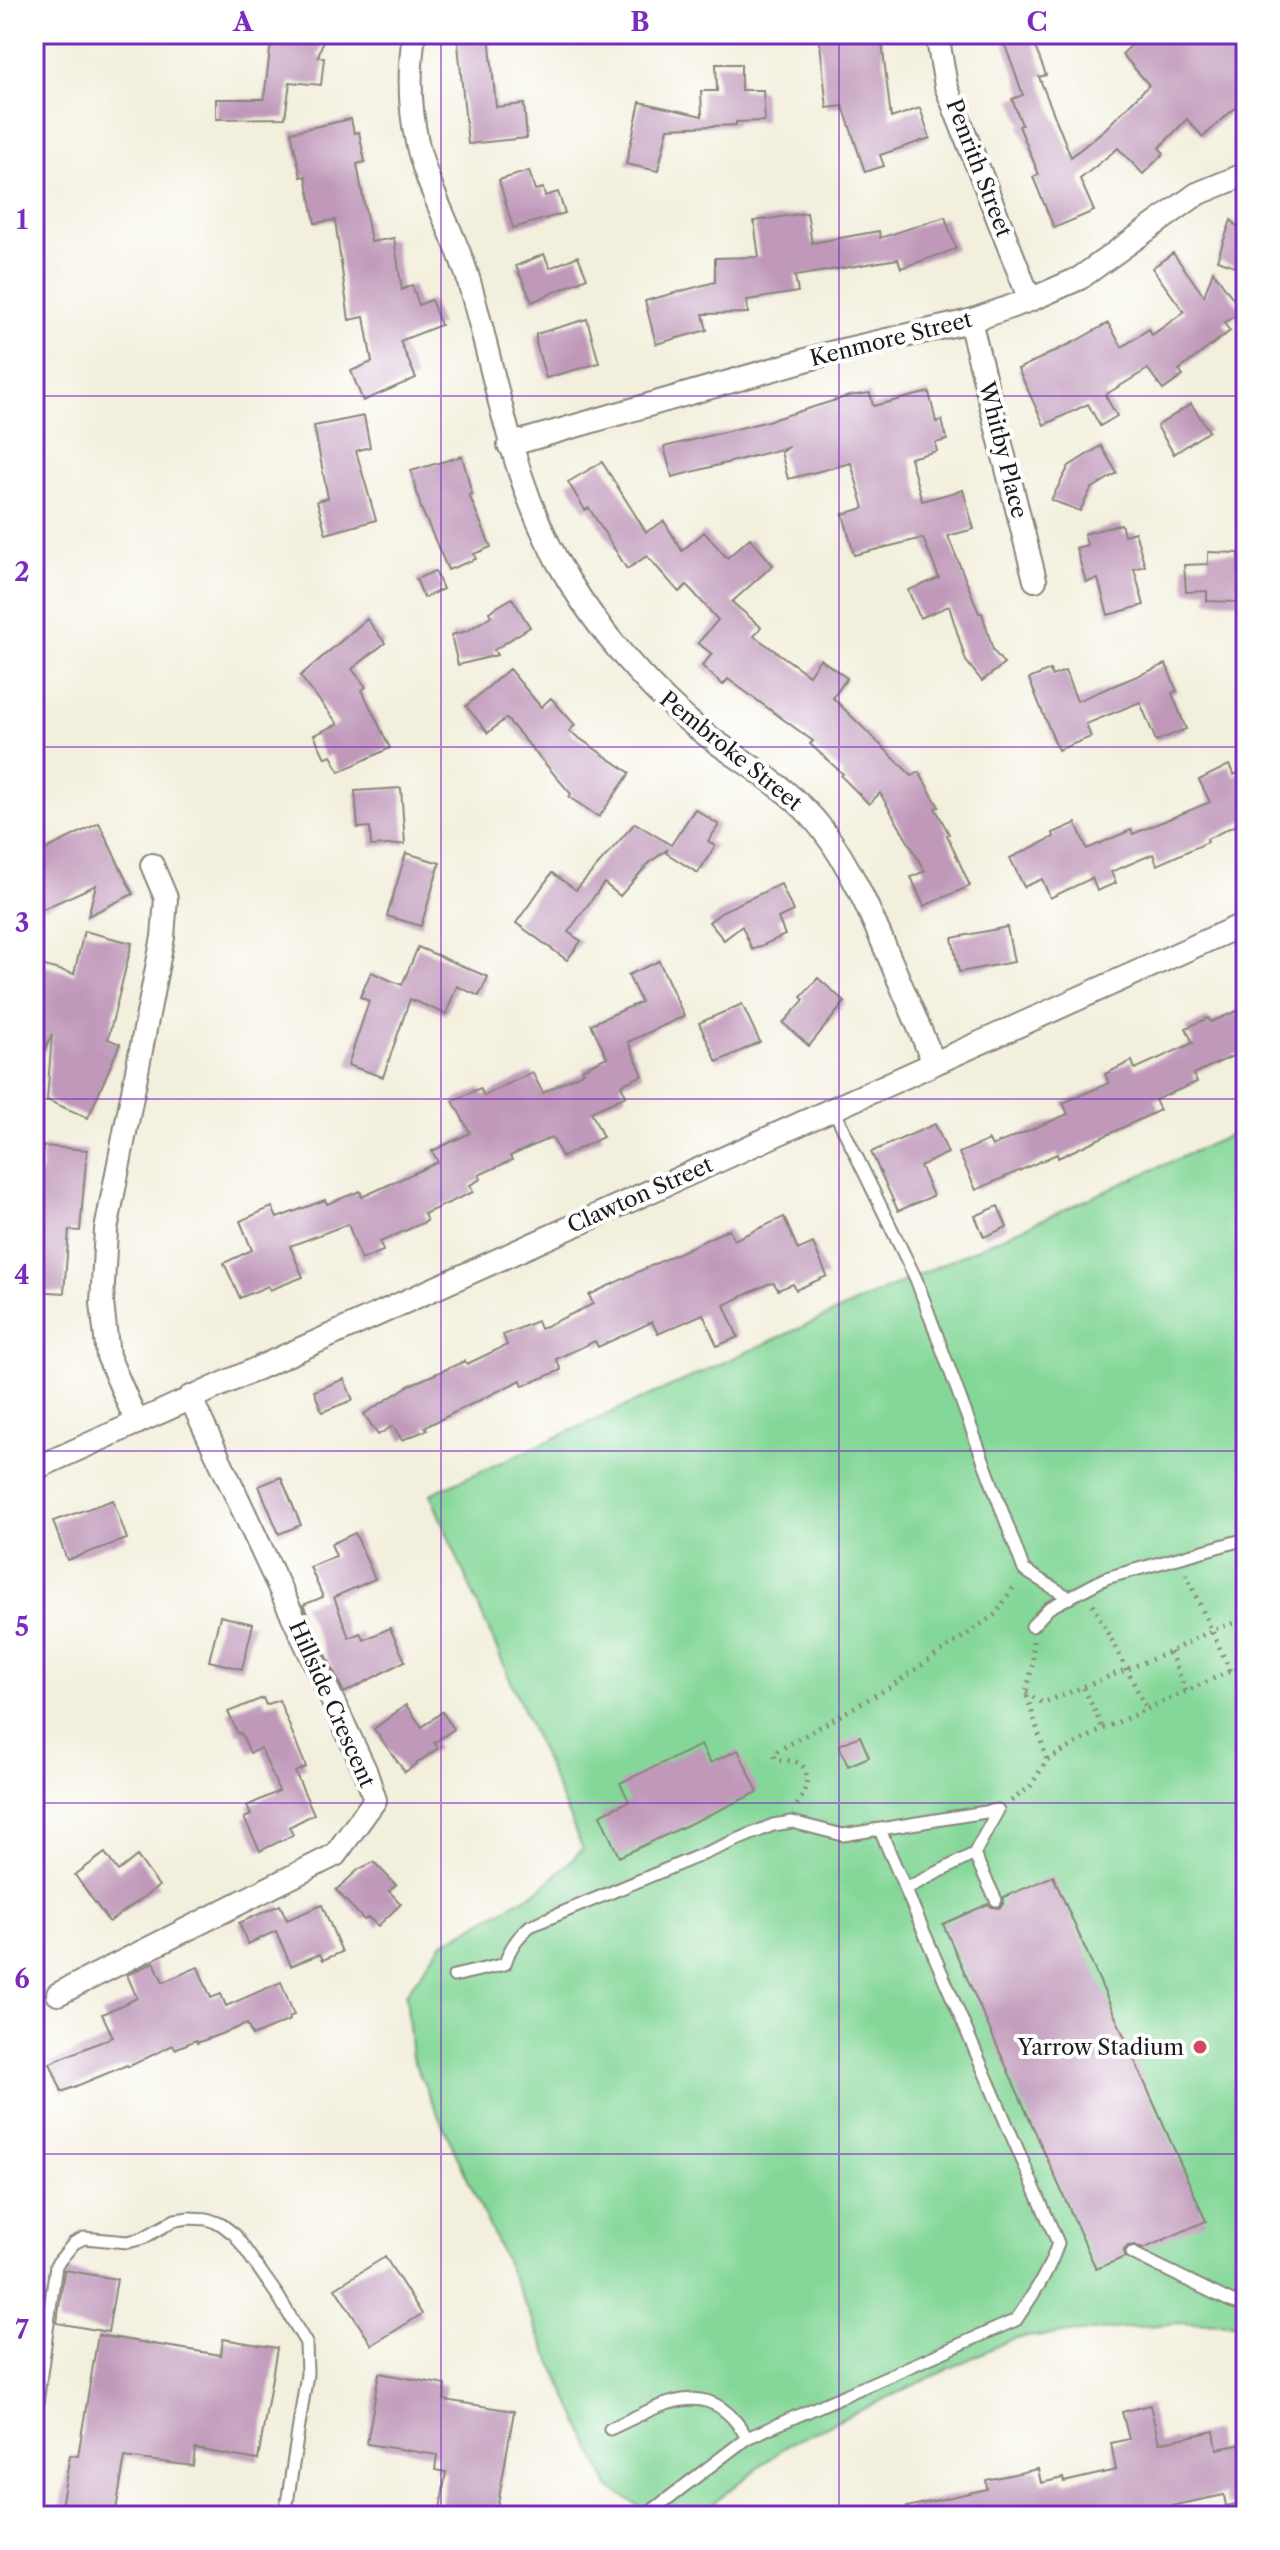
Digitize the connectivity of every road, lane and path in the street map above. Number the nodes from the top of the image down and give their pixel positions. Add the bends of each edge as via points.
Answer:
1 (414, 34) edge
2 (937, 34) edge
3 (1246, 174) edge
4 (1030, 300) junction
5 (970, 321) junction
6 (509, 445) junction
7 (1035, 580) dead end
8 (152, 865) dead end
9 (1246, 923) edge
10 (934, 1063) junction
11 (833, 1108) junction
12 (190, 1397) junction
13 (137, 1423) junction
14 (34, 1469) edge
15 (1246, 1539) edge
16 (1179, 1558) junction
17 (1024, 1570) junction
18 (1085, 1589) junction
19 (1070, 1598) junction
20 (1246, 1619) edge
21 (1032, 1626) joint
22 (1212, 1630) junction
23 (1170, 1652) junction
24 (1246, 1668) edge
25 (1126, 1669) junction
26 (1230, 1671) junction
27 (1084, 1688) junction
28 (1186, 1691) junction
29 (1026, 1693) junction
30 (1147, 1709) junction
31 (1103, 1729) junction
32 (1047, 1760) junction
33 (794, 1808) dead end
34 (998, 1810) junction
35 (880, 1830) junction
36 (974, 1854) junction
37 (905, 1889) junction
38 (996, 1900) dead end
39 (454, 1976) dead end
40 (58, 1994) dead end
41 (1132, 2253) dead end
42 (1246, 2306) edge
43 (34, 2425) edge
44 (610, 2429) dead end
45 (747, 2438) junction
46 (285, 2516) edge
47 (645, 2516) edge

1 - 6 street, Pembroke Street via 409,70 417,143 467,274
2 - 4 street, Penrith Street via 946,86
3 - 4 street, Kenmore Street via 1197,194 1080,278
4 - 5 street, Kenmore Street
5 - 6 street, Kenmore Street via 830,353
5 - 7 street, Whitby Place
6 - 10 street, Pembroke Street via 547,540 569,581 614,641 682,715 800,805 822,829 868,907
8 - 13 street via 166,898 163,937 106,1230 102,1303 108,1356
9 - 10 street, Clawton Street
10 - 11 street, Clawton Street
11 - 12 street, Clawton Street
11 - 17 lane via 916,1279
12 - 13 street, Clawton Street
12 - 40 street, Hillside Crescent via 375,1800 335,1855
13 - 14 street, Clawton Street
15 - 16 lane
16 - 18 lane
16 - 22 path
17 - 19 lane
17 - 33 path via 996,1614 890,1687 774,1753 775,1759 804,1767 807,1779
18 - 19 lane
18 - 25 path
19 - 21 lane via 1049,1608
20 - 22 path
21 - 29 path via 1033,1663
22 - 23 path
22 - 26 path
23 - 25 path
23 - 28 path
24 - 26 path
25 - 27 path
25 - 30 path
26 - 28 path
27 - 29 path via 1043,1703
27 - 31 path
28 - 30 path
29 - 32 path
30 - 31 path
31 - 32 path
32 - 34 path via 1030,1787
34 - 35 lane
34 - 36 lane
35 - 37 lane
35 - 39 lane via 843,1835 792,1822 760,1830 530,1926 516,1938 505,1964
36 - 37 lane
36 - 38 lane
37 - 45 lane via 1058,2243 1040,2285 1016,2320
41 - 42 lane
43 - 46 lane via 56,2265 74,2243 84,2238 128,2242 189,2218 221,2224 235,2235 306,2343 307,2374
44 - 45 lane via 669,2402 700,2399 730,2413
45 - 47 lane

